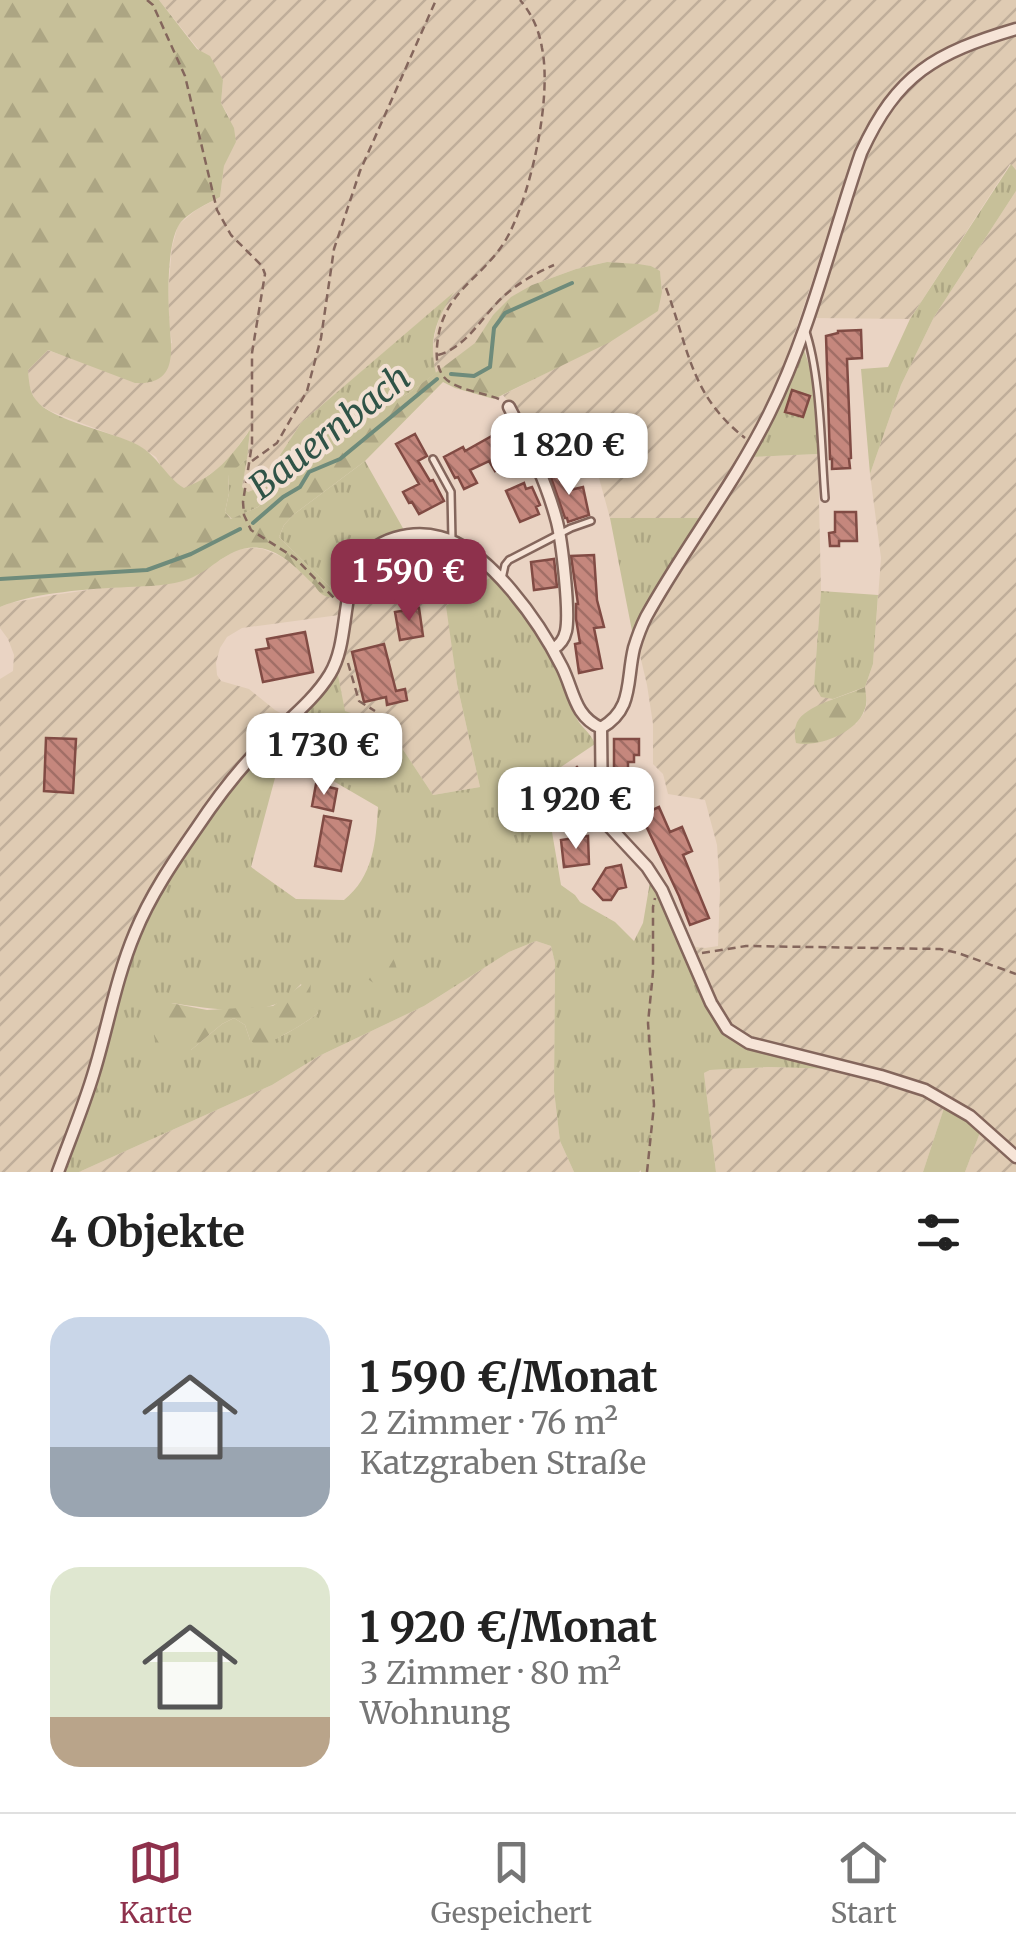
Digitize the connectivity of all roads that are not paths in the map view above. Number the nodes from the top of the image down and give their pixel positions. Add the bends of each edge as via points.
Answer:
1 (1016, 30) edge
2 (804, 326) junction
3 (509, 407) road end
4 (433, 459) dead end
5 (825, 498) dead end
6 (591, 521) dead end
7 (559, 534) junction
8 (452, 541) junction
9 (502, 582) junction
10 (553, 649) junction
11 (601, 728) junction
12 (1016, 1157) edge
13 (58, 1172) edge

1 - 2 street via 949,52 885,107 860,154
2 - 5 lane
2 - 11 street via 754,444 646,617 625,702
3 - 7 street
4 - 8 lane via 451,492
6 - 7 lane
7 - 9 lane via 510,560
7 - 10 street via 566,632
8 - 9 street
8 - 13 street via 418,534 389,540 357,569 328,678 218,798 147,907
9 - 10 street
10 - 11 street via 582,716
11 - 12 street via 602,814 662,890 727,1029 766,1048 926,1090 970,1116

